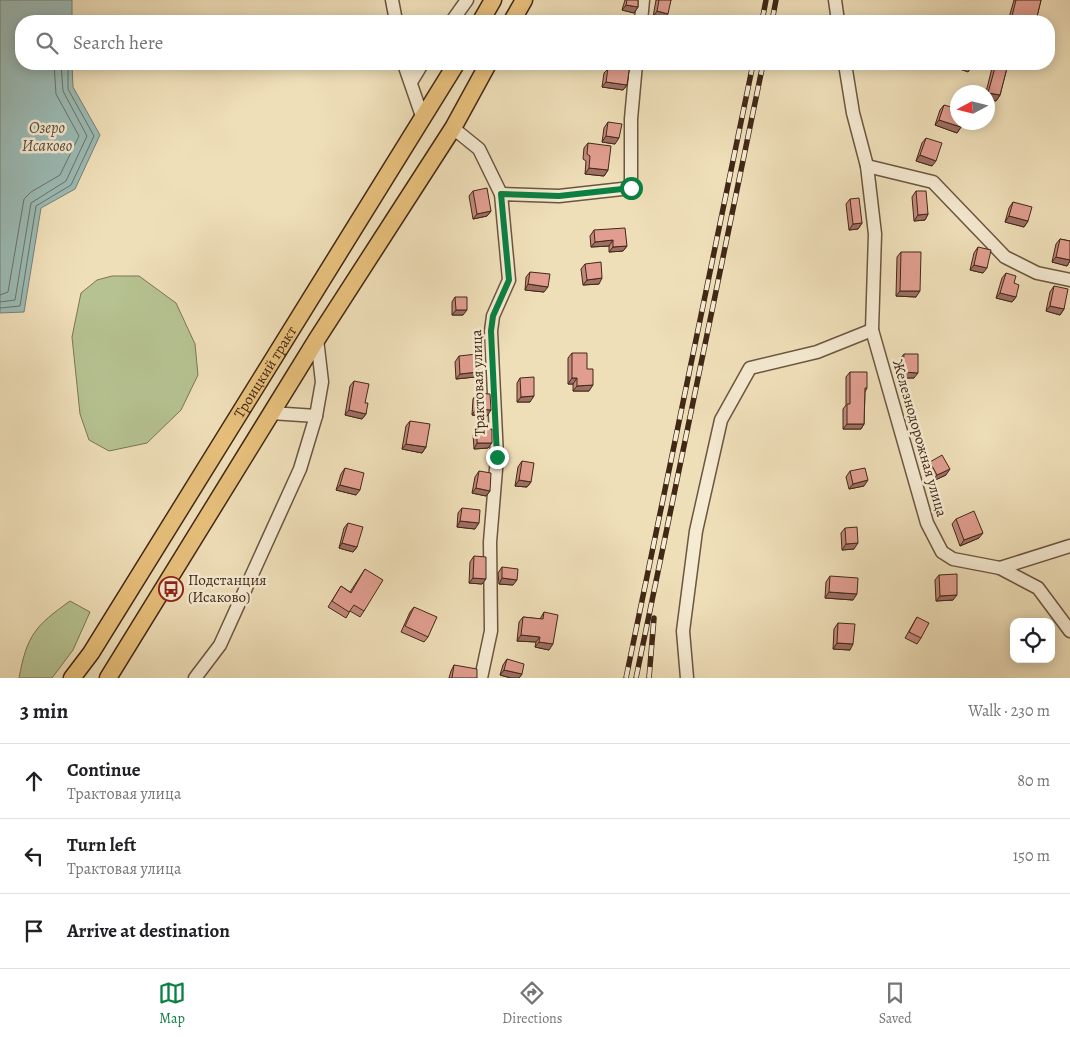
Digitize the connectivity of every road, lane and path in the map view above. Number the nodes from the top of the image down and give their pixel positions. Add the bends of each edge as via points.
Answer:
1 (392, 0) edge
2 (467, 0) edge
3 (493, 0) edge
4 (524, 0) edge
5 (643, 0) edge
6 (835, 0) edge
7 (395, 15) edge
8 (456, 15) edge
9 (484, 15) edge
10 (515, 15) edge
11 (642, 15) edge
12 (837, 15) edge
13 (406, 70) edge
14 (418, 70) edge
15 (452, 70) edge
16 (485, 70) edge
17 (635, 70) edge
18 (846, 70) edge
19 (411, 82) junction
20 (423, 119) junction
21 (453, 128) junction
22 (867, 166) junction
23 (501, 194) junction
24 (1070, 280) edge
25 (872, 330) junction
26 (317, 339) junction
27 (271, 413) junction
28 (316, 416) junction
29 (1070, 546) edge
30 (1000, 568) junction
31 (1070, 631) edge
32 (72, 678) edge
33 (108, 678) edge
34 (195, 678) edge
35 (481, 678) edge
36 (687, 678) edge

1 - 7 street
2 - 8 street
3 - 9 main road
4 - 10 main road
5 - 11 street
6 - 12 street
13 - 19 street
14 - 19 street
15 - 20 main road, Троицкий тракт
16 - 21 main road, Троицкий тракт
17 - 23 street via 631,119 631,188 559,196
18 - 22 street, Железнодорожная улица
19 - 20 street
20 - 32 main road, Троицкий тракт via 91,653
21 - 23 street via 478,149
21 - 26 main road, Троицкий тракт
22 - 24 street via 933,182 1005,257 1037,273
22 - 25 street, Железнодорожная улица via 875,234
23 - 35 street, Трактовая улица via 509,280 493,316 491,331 497,457 490,542 491,631
25 - 30 street, Железнодорожная улица via 927,523 942,552 953,559
25 - 36 street via 817,352 750,368 721,420 694,540 683,631
26 - 27 main road, Троицкий тракт
26 - 28 street via 322,382
27 - 28 street
27 - 33 main road, Троицкий тракт
28 - 34 street via 300,469 220,645
29 - 30 street, Железнодорожная улица
30 - 31 street, Железнодорожная улица via 1038,588

